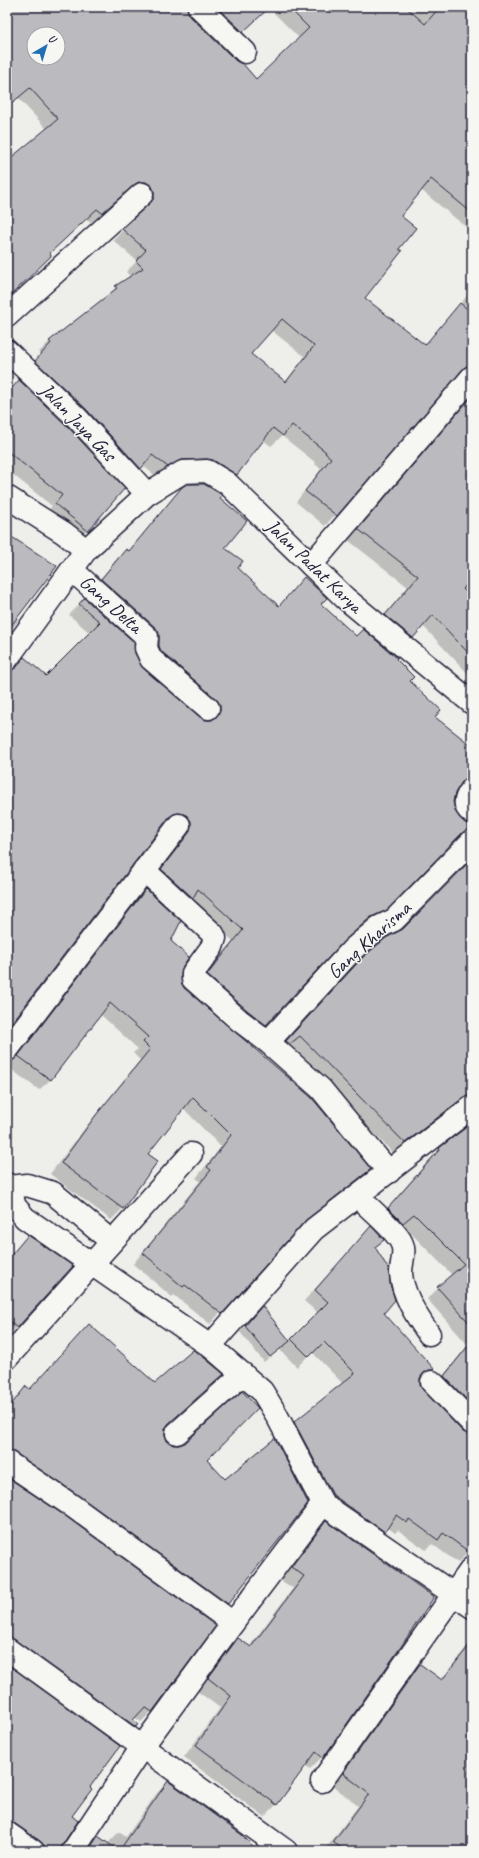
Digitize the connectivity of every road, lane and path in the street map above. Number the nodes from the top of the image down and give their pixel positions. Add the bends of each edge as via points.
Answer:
1 (200, 7) edge
2 (245, 52) dead end
3 (142, 194) dead end
4 (7, 316) edge
5 (7, 351) edge
6 (472, 377) edge
7 (147, 494) junction
8 (7, 497) edge
9 (86, 550) junction
10 (311, 565) junction
11 (72, 570) junction
12 (7, 659) edge
13 (472, 703) edge
14 (208, 708) dead end
15 (472, 789) edge
16 (472, 813) edge
17 (178, 825) dead end
18 (472, 841) edge
19 (144, 870) junction
20 (268, 1042) junction
21 (7, 1050) edge
22 (472, 1107) edge
23 (191, 1154) dead end
24 (389, 1172) junction
25 (9, 1186) edge
26 (357, 1196) junction
27 (111, 1241) junction
28 (92, 1264) junction
29 (429, 1334) dead end
30 (210, 1346) junction
31 (7, 1358) edge
32 (242, 1374) junction
33 (432, 1382) dead end
34 (472, 1423) edge
35 (177, 1433) dead end
36 (7, 1462) edge
37 (323, 1504) junction
38 (472, 1568) edge
39 (454, 1594) junction
40 (472, 1607) edge
41 (232, 1623) junction
42 (7, 1649) edge
43 (142, 1747) junction
44 (322, 1781) dead end
45 (7, 1833) edge
46 (33, 1851) edge
47 (73, 1851) edge
48 (286, 1851) edge

1 - 2 street
3 - 4 street
5 - 7 street, Jalan Jaya Gas via 77,418
6 - 10 street
7 - 9 street, Jalan Padat Karya
7 - 10 street, Jalan Padat Karya via 182,472 207,471 228,483
8 - 9 street
9 - 11 street, Jalan Padat Karya
10 - 13 street, Jalan Padat Karya via 344,598
11 - 12 street, Jalan Padat Karya
11 - 14 street, Gang Delta via 147,637 146,648 151,659
15 - 16 street via 465,801
17 - 19 street
18 - 20 street, Gang Kharisma via 394,920 378,927 353,949
19 - 20 street via 215,938 212,947 192,973 193,979
19 - 21 street
20 - 24 street via 321,1089
22 - 24 street
23 - 27 street
24 - 26 street
25 - 27 street via 27,1185 54,1193
25 - 28 street via 14,1205 25,1218
26 - 29 street via 400,1239 404,1251 401,1273 405,1290
26 - 30 street via 314,1230
27 - 28 street
28 - 30 street
28 - 31 street
30 - 32 street
32 - 35 street
32 - 37 street via 262,1391
33 - 34 street
36 - 41 street via 71,1505
37 - 39 street
37 - 41 street
38 - 39 street
39 - 40 street
39 - 44 street
41 - 43 street
42 - 43 street
43 - 47 street
43 - 48 street
45 - 46 street

